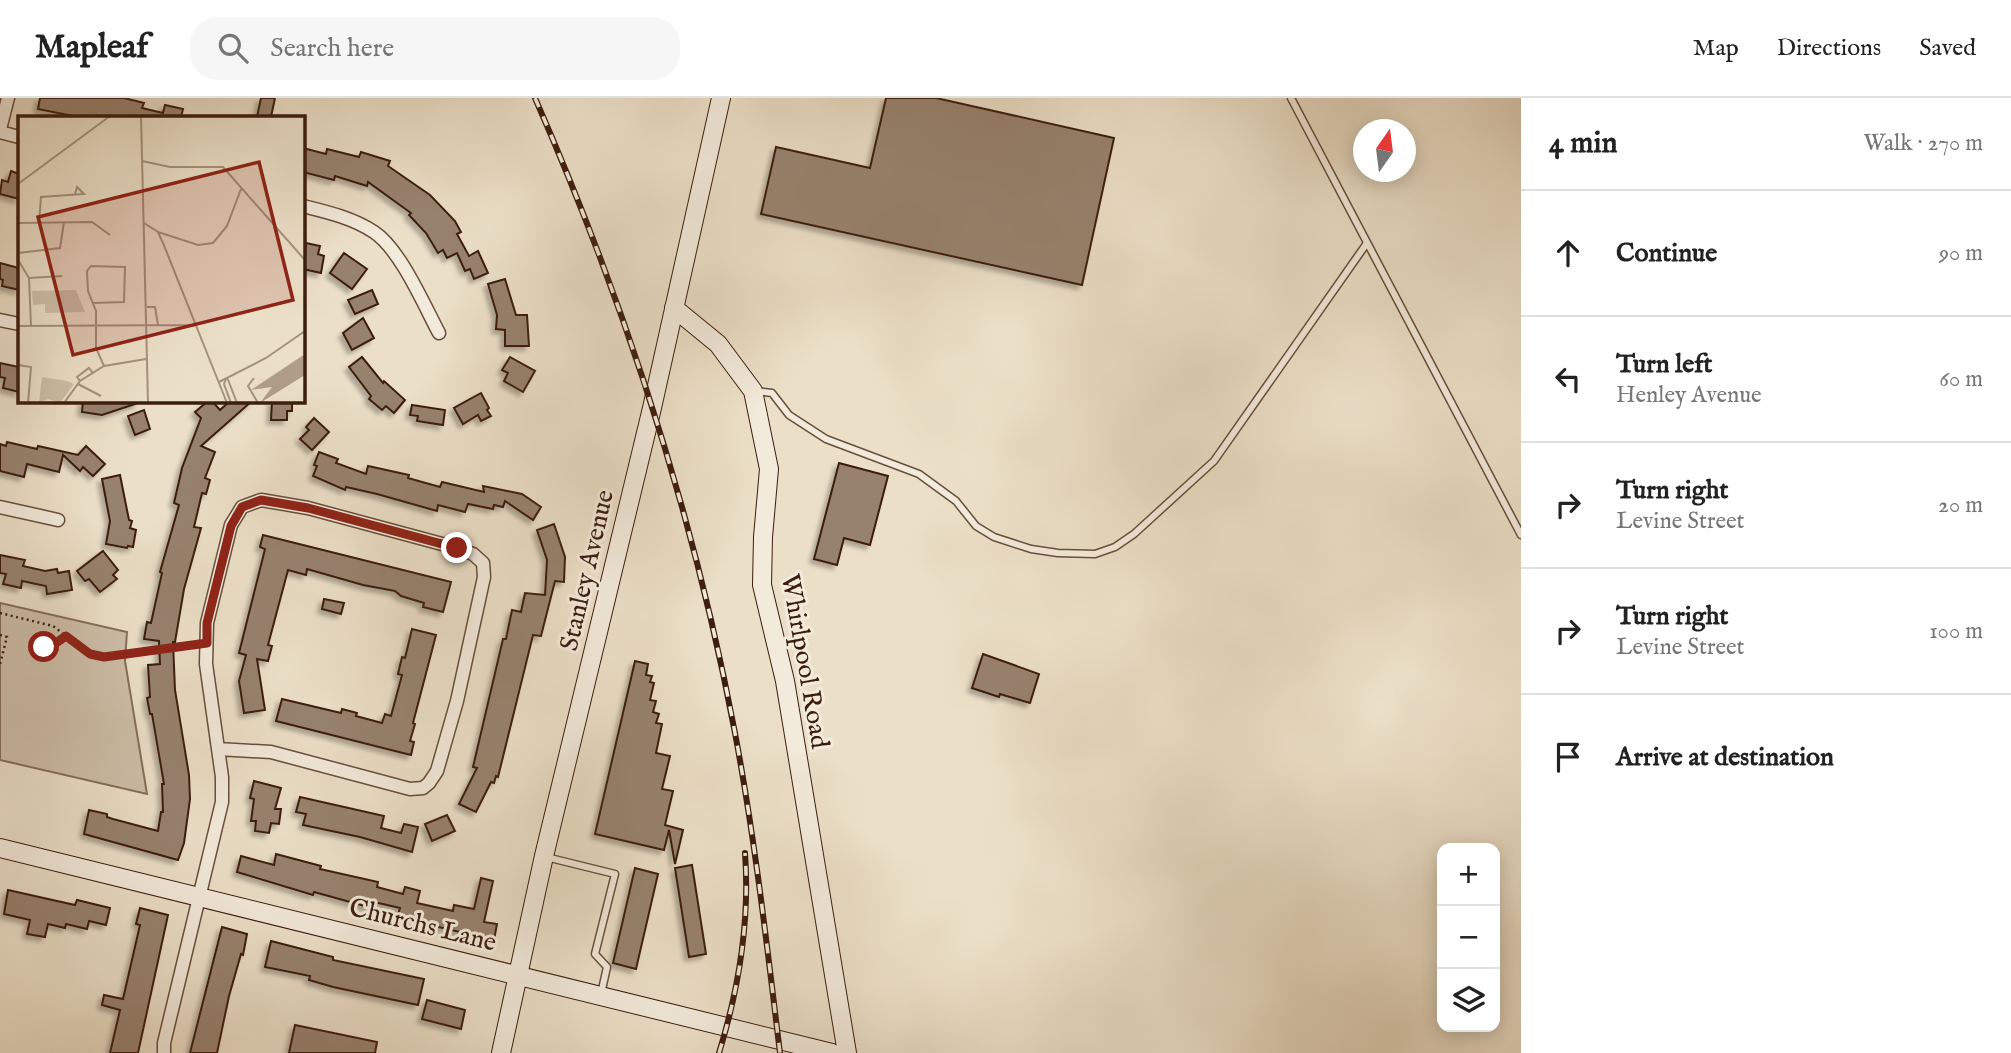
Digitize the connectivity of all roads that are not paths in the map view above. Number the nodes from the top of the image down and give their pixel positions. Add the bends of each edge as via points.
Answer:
1 (8, 98) edge
2 (721, 98) edge
3 (1292, 98) edge
4 (0, 130) edge
5 (18, 137) edge
6 (304, 206) edge
7 (1367, 243) junction
8 (674, 308) junction
9 (0, 320) edge
10 (18, 324) edge
11 (439, 333) dead end
12 (753, 391) junction
13 (0, 507) edge
14 (58, 520) dead end
15 (1521, 535) edge
16 (218, 749) junction
17 (0, 848) edge
18 (544, 856) junction
19 (200, 896) junction
20 (518, 975) junction
21 (600, 995) junction
22 (164, 1053) edge
23 (501, 1053) edge
24 (832, 1053) edge
25 (846, 1053) edge

1 - 4 street
2 - 8 street, Stanley Avenue
3 - 7 lane
4 - 5 street
6 - 11 street via 339,215 376,233 394,252
7 - 12 lane via 1214,461 1134,534 1095,554 1045,551 994,537 919,474 826,439 789,415 772,393
7 - 15 lane
8 - 12 street, Whirlpool Road via 718,344
8 - 18 street, Stanley Avenue
9 - 10 street
12 - 25 street, Whirlpool Road via 769,469 762,585 785,681
13 - 14 street
16 - 16 street via 271,752 410,789 423,788 437,771 457,701 484,577 483,563 457,548 308,508 261,500 242,507 231,526 207,623 206,664
16 - 19 street via 222,802
17 - 19 street, Churchs Lane
18 - 20 street, Stanley Avenue
18 - 21 lane via 615,874 595,954 607,967
19 - 20 street, Churchs Lane
19 - 22 street
20 - 21 street, Churchs Lane
20 - 23 street, Stanley Avenue
21 - 24 street, Churchs Lane

